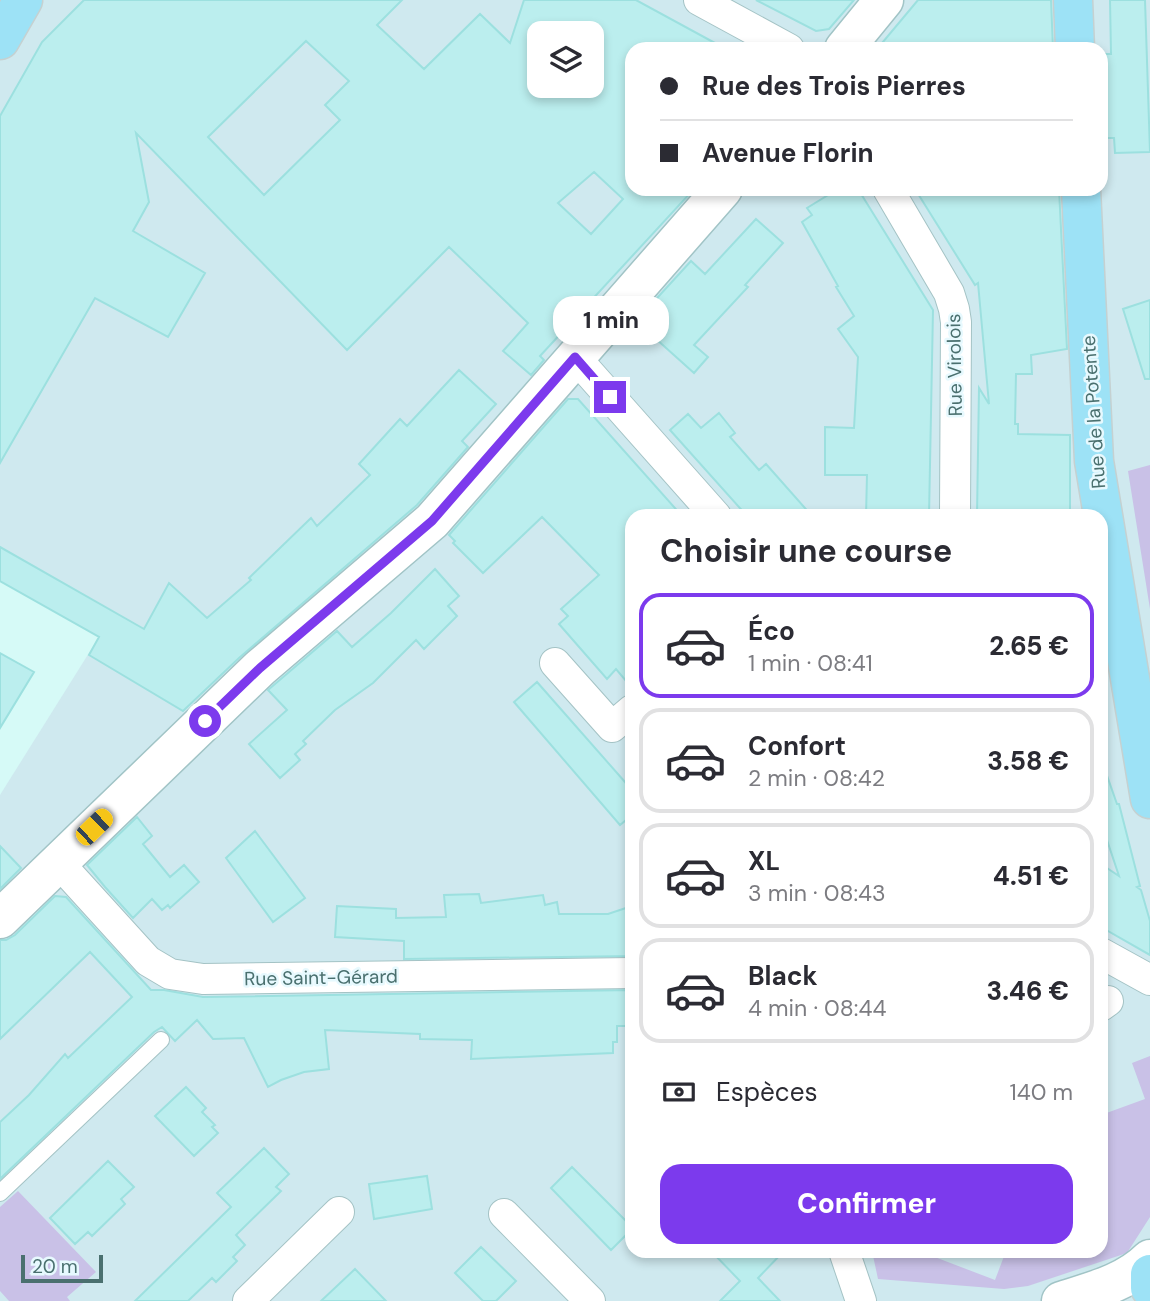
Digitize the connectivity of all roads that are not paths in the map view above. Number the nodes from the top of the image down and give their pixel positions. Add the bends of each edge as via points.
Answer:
1 (23, 0) edge
2 (699, 0) edge
3 (884, 0) edge
4 (1073, 0) edge
5 (0, 40) edge
6 (776, 42) edge
7 (850, 42) edge
8 (1075, 42) edge
9 (717, 196) edge
10 (892, 196) edge
11 (1081, 196) edge
12 (575, 357) junction
13 (710, 509) edge
14 (955, 509) edge
15 (1102, 509) edge
16 (1108, 546) edge
17 (555, 663) dead end
18 (625, 716) edge
19 (1150, 799) edge
20 (58, 862) junction
21 (0, 919) edge
22 (1108, 958) edge
23 (625, 973) edge
24 (1150, 980) edge
25 (161, 1040) dead end
26 (0, 1193) edge
27 (339, 1212) dead end
28 (503, 1214) dead end
29 (846, 1258) edge
30 (1150, 1259) edge
31 (1150, 1274) edge
32 (1150, 1288) edge
33 (248, 1301) edge
34 (590, 1301) edge
35 (861, 1301) edge
36 (1061, 1301) edge

1 - 5 main road
2 - 6 street
3 - 7 street
4 - 8 main road
9 - 12 street
10 - 14 street, Rue Virolois via 954,309
11 - 15 main road, Rue de la Potente via 1094,461
12 - 13 street
12 - 20 street via 432,521 260,668
16 - 19 main road, Rue de la Potente
17 - 18 street via 612,727
20 - 21 street
20 - 23 street, Rue Saint-Gérard via 148,961 183,977
22 - 24 street
25 - 26 lane
27 - 33 street
28 - 34 street
29 - 35 street
30 - 36 street via 1125,1278
31 - 32 main road

